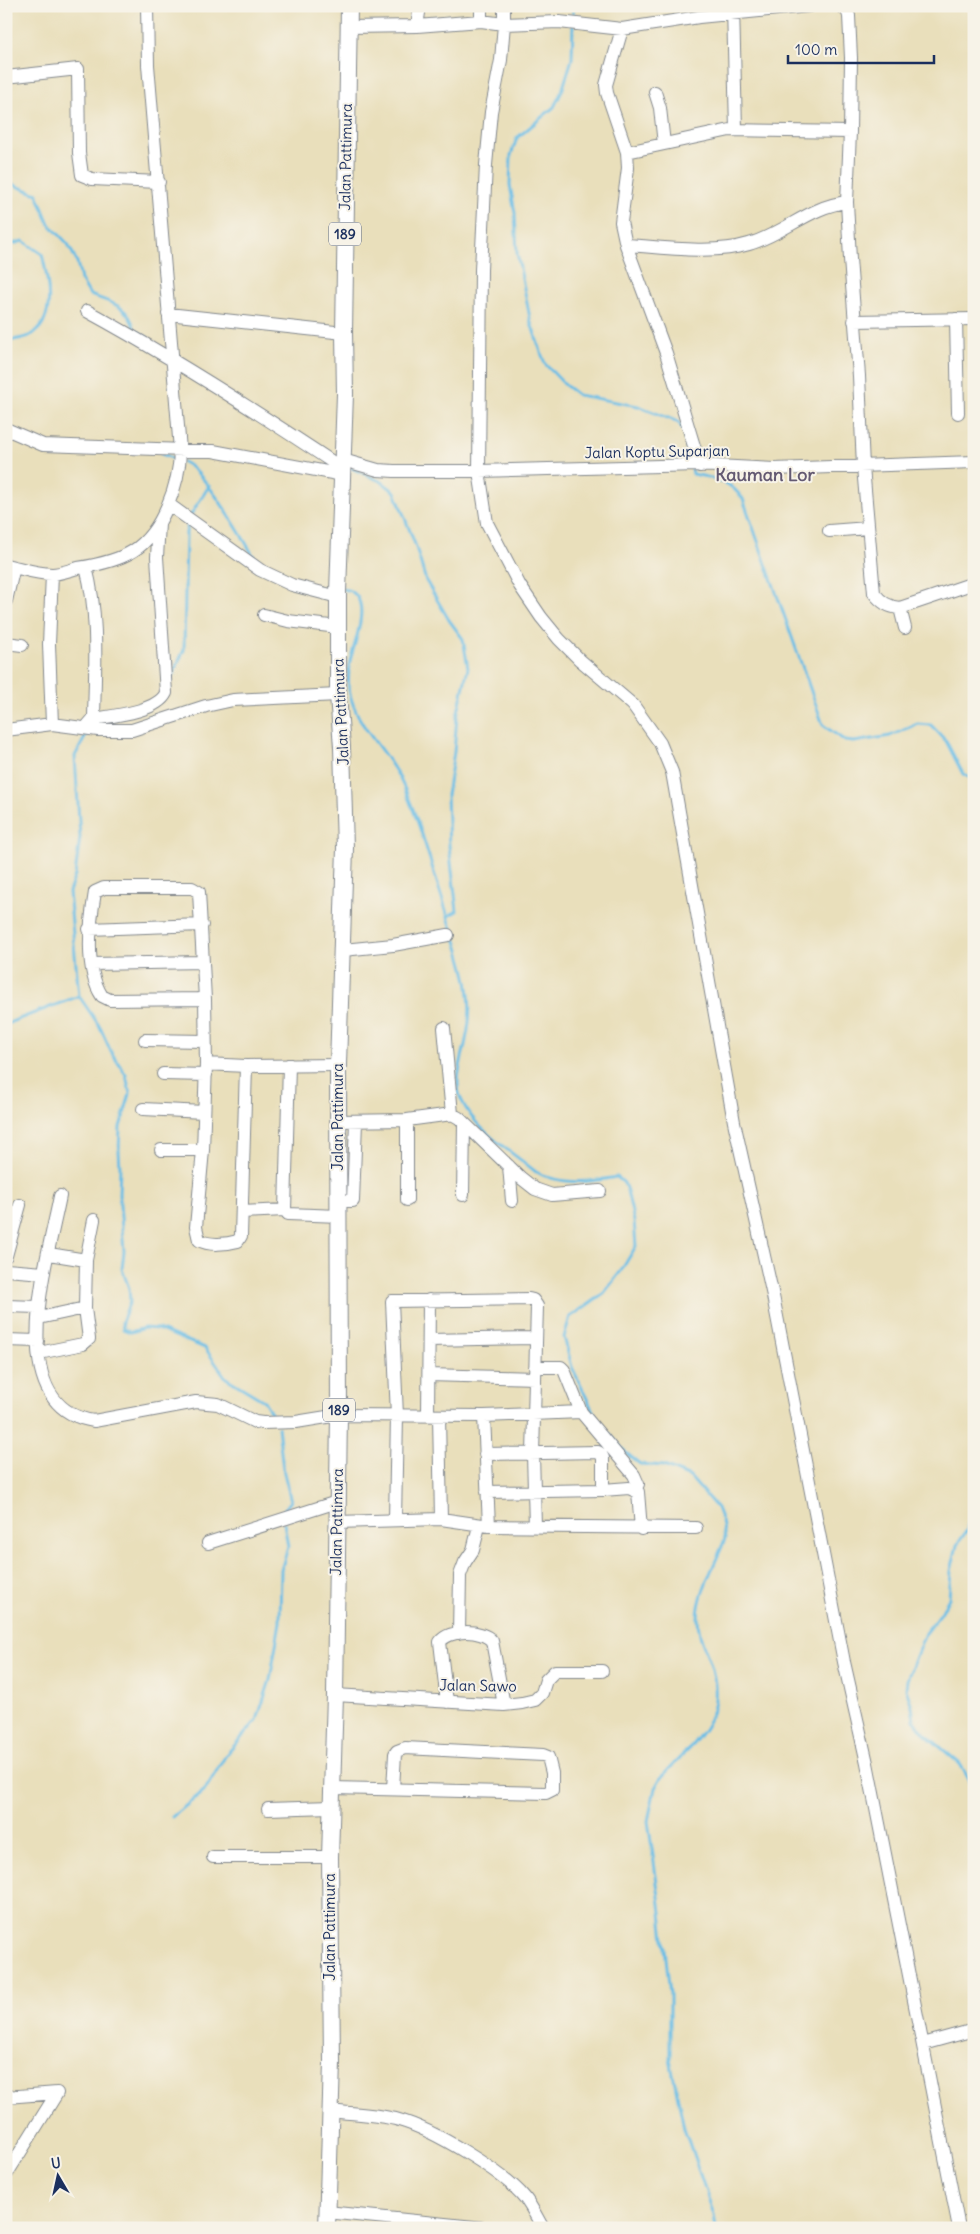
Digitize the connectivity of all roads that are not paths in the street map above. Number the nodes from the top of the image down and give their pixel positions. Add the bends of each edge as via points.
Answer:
1 (147, 6) edge
2 (348, 6) edge
3 (420, 6) edge
4 (481, 6) edge
5 (504, 6) edge
6 (809, 6) edge
7 (841, 6) edge
8 (760, 8) edge
9 (733, 10) edge
10 (481, 21) junction
11 (504, 24) junction
12 (417, 26) junction
13 (348, 27) junction
14 (622, 29) junction
15 (6, 77) edge
16 (655, 92) dead end
17 (736, 130) junction
18 (850, 132) junction
19 (664, 144) junction
20 (627, 152) junction
21 (159, 182) junction
22 (847, 202) junction
23 (626, 245) junction
24 (87, 311) dead end
25 (168, 314) junction
26 (956, 319) junction
27 (974, 319) edge
28 (854, 321) junction
29 (344, 333) junction
30 (171, 357) junction
31 (958, 413) dead end
32 (6, 429) edge
33 (179, 457) junction
34 (974, 462) edge
35 (698, 465) junction
36 (343, 466) junction
37 (863, 467) junction
38 (479, 472) junction
39 (168, 504) junction
40 (159, 522) junction
41 (868, 528) junction
42 (829, 531) dead end
43 (10, 566) edge
44 (86, 567) junction
45 (52, 574) junction
46 (974, 583) edge
47 (338, 590) junction
48 (6, 601) edge
49 (900, 608) junction
50 (264, 615) dead end
51 (338, 627) junction
52 (905, 628) dead end
53 (6, 644) edge
54 (22, 645) dead end
55 (338, 695) junction
56 (52, 724) junction
57 (92, 726) junction
58 (6, 730) edge
59 (202, 925) junction
60 (89, 929) junction
61 (448, 935) dead end
62 (343, 950) junction
63 (203, 962) junction
64 (92, 964) junction
65 (205, 999) junction
66 (444, 1028) dead end
67 (145, 1040) dead end
68 (205, 1041) junction
69 (289, 1065) junction
70 (338, 1065) junction
71 (246, 1066) junction
72 (206, 1069) junction
73 (163, 1074) dead end
74 (143, 1109) dead end
75 (204, 1112) junction
76 (452, 1114) junction
77 (407, 1120) junction
78 (338, 1121) junction
79 (356, 1122) junction
80 (464, 1123) junction
81 (160, 1150) dead end
82 (203, 1150) junction
83 (509, 1166) junction
84 (600, 1191) dead end
85 (463, 1195) dead end
86 (60, 1196) dead end
87 (407, 1200) dead end
88 (512, 1201) dead end
89 (20, 1206) dead end
90 (338, 1208) junction
91 (285, 1210) junction
92 (242, 1212) junction
93 (94, 1220) dead end
94 (9, 1232) edge
95 (49, 1254) junction
96 (6, 1256) edge
97 (86, 1260) junction
98 (6, 1270) edge
99 (44, 1273) junction
100 (429, 1300) junction
101 (6, 1306) edge
102 (85, 1308) junction
103 (38, 1312) junction
104 (535, 1338) junction
105 (6, 1340) edge
106 (429, 1340) junction
107 (38, 1347) junction
108 (535, 1373) junction
109 (429, 1375) junction
110 (581, 1412) junction
111 (535, 1414) junction
112 (339, 1415) junction
113 (397, 1416) junction
114 (434, 1416) junction
115 (484, 1416) junction
116 (485, 1454) junction
117 (533, 1454) junction
118 (603, 1490) junction
119 (635, 1490) junction
120 (533, 1491) junction
121 (487, 1492) junction
122 (338, 1502) junction
123 (395, 1520) junction
124 (441, 1520) junction
125 (337, 1522) junction
126 (484, 1526) junction
127 (535, 1526) junction
128 (696, 1528) dead end
129 (641, 1529) junction
130 (208, 1543) dead end
131 (458, 1633) junction
132 (602, 1671) dead end
133 (335, 1695) junction
134 (447, 1702) junction
135 (504, 1705) junction
136 (332, 1788) junction
137 (393, 1789) junction
138 (331, 1807) junction
139 (268, 1809) dead end
140 (213, 1857) dead end
141 (330, 1857) junction
142 (974, 2030) edge
143 (923, 2044) junction
144 (6, 2097) edge
145 (330, 2111) junction
146 (6, 2175) edge
147 (327, 2220) edge
148 (484, 2228) edge
149 (543, 2228) edge
150 (960, 2228) edge

1 - 21 street via 148,65
2 - 13 main road, Jalan Pattimura / 189
3 - 12 street
4 - 10 street
5 - 11 street
6 - 8 street
7 - 18 street via 849,16
8 - 9 street
9 - 14 street
9 - 17 street
10 - 11 street
10 - 12 street
11 - 14 street via 558,22
11 - 38 street via 486,165
12 - 13 street
13 - 29 main road, Jalan Pattimura / 189
14 - 20 street via 606,85
15 - 21 street via 78,69 82,175 92,179
16 - 19 street
17 - 18 street
17 - 19 street
18 - 22 street
19 - 20 street
20 - 23 street via 621,222
21 - 25 street
22 - 23 street via 824,206 751,244 730,248
22 - 28 street
23 - 35 street via 666,353
24 - 30 street
25 - 29 street
25 - 30 street
26 - 27 street
26 - 28 street
26 - 31 street
28 - 37 street
29 - 36 main road, Jalan Pattimura / 189
30 - 33 street
30 - 36 street
32 - 33 street via 43,445
33 - 36 street via 213,451
33 - 39 street
34 - 37 street, Jalan Koptu Suparjan
35 - 37 street, Jalan Koptu Suparjan via 774,469
35 - 38 street, Jalan Koptu Suparjan
36 - 38 street, Jalan Koptu Suparjan
36 - 47 main road, Jalan Pattimura / 189
37 - 41 street
38 - 143 street via 488,523 520,586 564,644 634,705 660,743 672,772 734,1122 773,1296
39 - 40 street
39 - 47 street via 260,570 292,585
40 - 44 street via 144,543 132,552
40 - 57 street via 156,557 166,693 162,700
41 - 42 street
41 - 49 street via 874,593 891,607
43 - 45 street
43 - 48 street
44 - 45 street
44 - 57 street via 96,626
45 - 56 street via 49,644
46 - 49 street
47 - 51 main road, Jalan Pattimura / 189
49 - 52 street
50 - 51 street
51 - 55 main road, Jalan Pattimura / 189
53 - 54 street
55 - 57 street via 233,700 132,730
55 - 62 main road, Jalan Pattimura / 189 via 344,790
56 - 57 street
56 - 58 street
59 - 60 street
59 - 60 street via 198,892 192,888 104,888 95,892
59 - 63 street
60 - 64 street
61 - 62 street
62 - 70 main road, Jalan Pattimura / 189
63 - 64 street
63 - 65 street
64 - 65 street via 99,991 106,999
65 - 68 street
66 - 76 street
67 - 68 street
68 - 72 street
69 - 70 street
69 - 71 street
69 - 91 street
70 - 78 main road, Jalan Pattimura / 189
71 - 72 street
71 - 92 street
72 - 73 street
72 - 75 street
74 - 75 street
75 - 82 street
76 - 77 street
76 - 80 street
77 - 79 street
77 - 87 street
78 - 79 street
78 - 90 main road, Jalan Pattimura / 189
79 - 90 street via 353,1202
80 - 83 street
80 - 85 street
81 - 82 street
82 - 92 street via 196,1227 199,1240 209,1243 238,1241
83 - 84 street via 528,1184 544,1193 561,1195
83 - 88 street
86 - 95 street
89 - 94 street
90 - 91 street via 288,1214
90 - 112 main road, Jalan Pattimura / 189
91 - 92 street
93 - 97 street
94 - 96 street
95 - 97 street
95 - 99 street
97 - 102 street
98 - 99 street
99 - 103 street
100 - 104 street via 533,1300 537,1306
100 - 106 street
100 - 113 street via 395,1300 391,1303
101 - 103 street
102 - 103 street
102 - 107 street via 88,1342
103 - 107 street
104 - 106 street
104 - 108 street
105 - 107 street
106 - 109 street
107 - 112 street via 48,1390 57,1403 82,1419 94,1421 196,1402 226,1406 255,1422 280,1423
108 - 109 street
108 - 110 street via 561,1367
108 - 111 street
109 - 114 street
110 - 111 street
110 - 119 street via 630,1468 638,1484
111 - 115 street
111 - 117 street
112 - 113 street
112 - 122 main road, Jalan Pattimura / 189
113 - 114 street
113 - 123 street
114 - 115 street
114 - 124 street
115 - 116 street
116 - 117 street
116 - 121 street
117 - 118 street via 602,1454
117 - 120 street
118 - 119 street
118 - 120 street
119 - 129 street via 640,1501
120 - 121 street
120 - 127 street
121 - 126 street
122 - 125 main road, Jalan Pattimura / 189
122 - 130 street
123 - 124 street
123 - 125 street
124 - 126 street
125 - 133 main road, Jalan Pattimura / 189
126 - 127 street
126 - 131 street via 460,1576
127 - 129 street
128 - 129 street
131 - 134 street via 443,1637 440,1642
131 - 135 street via 485,1634 492,1641
132 - 135 street, Jalan Sawo via 555,1671 535,1700
133 - 134 street, Jalan Sawo
133 - 136 main road, Jalan Pattimura / 189
134 - 135 street, Jalan Sawo
136 - 137 street
136 - 138 main road, Jalan Pattimura / 189
137 - 137 street via 394,1754 405,1748 543,1755 548,1757 552,1773 552,1790 546,1794
138 - 139 street
138 - 141 main road, Jalan Pattimura / 189
140 - 141 street
141 - 145 main road, Jalan Pattimura / 189
142 - 143 street
143 - 150 street
144 - 146 street via 57,2093
145 - 147 main road, Jalan Pattimura / 189
145 - 149 street via 398,2120 446,2140 504,2178 524,2197
147 - 148 street

